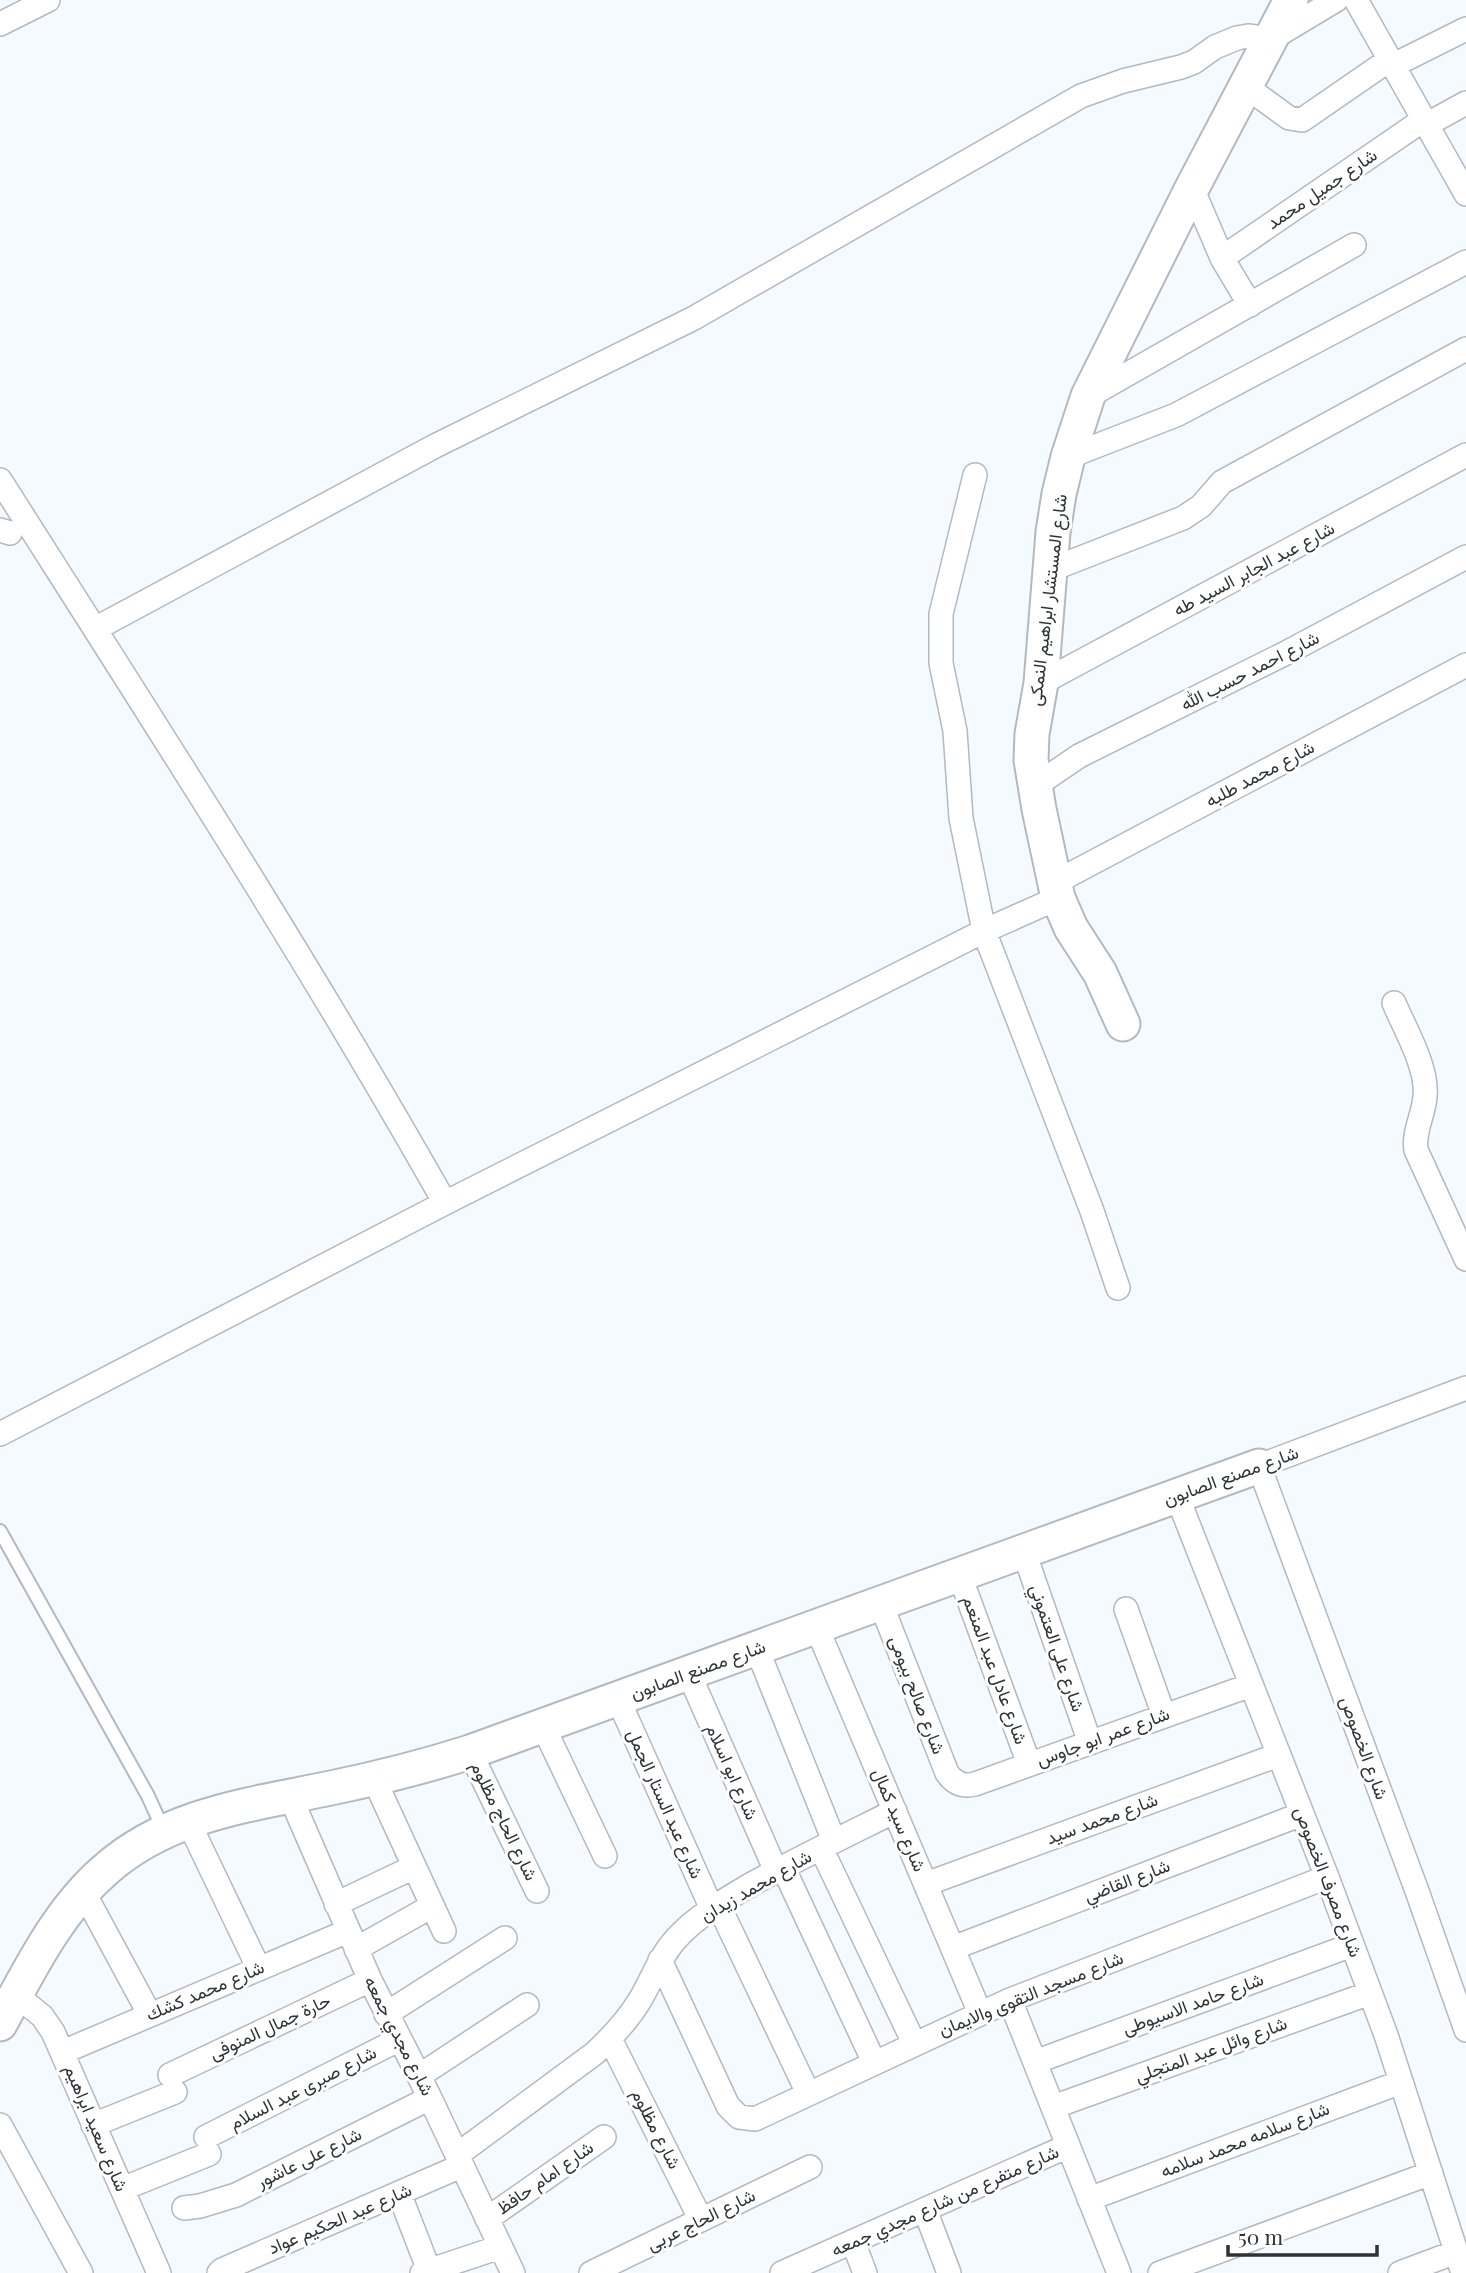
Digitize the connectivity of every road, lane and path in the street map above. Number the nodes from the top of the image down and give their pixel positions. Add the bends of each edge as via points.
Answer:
1 (48, 0) edge
2 (1291, 0) edge
3 (1336, 0) edge
4 (1356, 0) edge
5 (0, 24) edge
6 (1466, 29) edge
7 (1271, 39) junction
8 (1390, 63) junction
9 (1245, 86) junction
10 (1466, 103) edge
11 (1424, 122) junction
12 (1457, 158) edge
13 (1192, 188) junction
14 (1466, 194) edge
15 (1354, 245) dead end
16 (1222, 258) junction
17 (1466, 262) edge
18 (1250, 305) junction
19 (1466, 349) edge
20 (1088, 396) junction
21 (1466, 455) edge
22 (1068, 457) junction
23 (975, 475) dead end
24 (0, 481) edge
25 (1466, 557) edge
26 (1050, 570) junction
27 (95, 629) junction
28 (1466, 664) edge
29 (1041, 683) junction
30 (1035, 786) junction
31 (1048, 897) junction
32 (990, 929) junction
33 (1394, 1003) dead end
34 (1123, 1024) dead end
35 (445, 1203) junction
36 (1466, 1259) edge
37 (1118, 1288) dead end
38 (1466, 1388) edge
39 (0, 1434) edge
40 (1254, 1468) junction
41 (1185, 1493) junction
42 (0, 1531) edge
43 (1024, 1552) junction
44 (960, 1576) junction
45 (881, 1604) junction
46 (1126, 1609) dead end
47 (817, 1628) junction
48 (757, 1649) junction
49 (689, 1674) junction
50 (1251, 1685) junction
51 (618, 1699) junction
52 (1164, 1716) junction
53 (543, 1726) junction
54 (1090, 1743) junction
55 (470, 1752) junction
56 (1278, 1755) junction
57 (1029, 1764) junction
58 (374, 1779) junction
59 (956, 1783) joint
60 (290, 1796) junction
61 (895, 1811) junction
62 (1301, 1814) junction
63 (176, 1826) junction
64 (828, 1844) junction
65 (605, 1856) dead end
66 (414, 1867) junction
67 (779, 1869) junction
68 (1327, 1877) junction
69 (926, 1884) junction
70 (83, 1891) junction
71 (537, 1891) dead end
72 (336, 1905) junction
73 (432, 1906) junction
74 (715, 1906) junction
75 (443, 1931) dead end
76 (505, 1938) dead end
77 (352, 1940) junction
78 (1352, 1945) junction
79 (953, 1948) junction
80 (660, 1960) junction
81 (259, 1969) junction
82 (370, 1980) junction
83 (1370, 1993) junction
84 (16, 1995) junction
85 (1010, 2000) junction
86 (527, 2006) dead end
87 (980, 2013) junction
88 (386, 2014) junction
89 (150, 2015) junction
90 (0, 2024) edge
91 (1466, 2030) edge
92 (400, 2039) junction
93 (610, 2039) junction
94 (914, 2043) junction
95 (63, 2052) junction
96 (874, 2062) junction
97 (1035, 2063) junction
98 (419, 2076) junction
99 (1401, 2082) junction
100 (808, 2094) junction
101 (430, 2098) junction
102 (1053, 2107) junction
103 (0, 2125) edge
104 (93, 2125) junction
105 (604, 2137) dead end
106 (1068, 2146) junction
107 (459, 2161) junction
108 (810, 2168) dead end
109 (1431, 2173) junction
110 (122, 2189) junction
111 (399, 2193) junction
112 (1089, 2199) junction
113 (184, 2208) dead end
114 (925, 2210) junction
115 (486, 2218) junction
116 (701, 2220) junction
117 (853, 2242) junction
118 (500, 2247) junction
119 (1460, 2262) edge
120 (791, 2271) edge
121 (427, 2272) edge
122 (80, 2273) edge
123 (159, 2273) edge
124 (219, 2273) edge
125 (513, 2273) edge
126 (591, 2273) edge
127 (865, 2273) edge
128 (949, 2273) edge
129 (1119, 2273) edge
130 (1160, 2273) edge
131 (1400, 2273) edge

1 - 5 street
2 - 7 street, شارع المستشار ابراهيم النمكى
3 - 7 street
4 - 8 street
6 - 8 street
7 - 9 street, شارع المستشار ابراهيم النمكى
7 - 27 street via 1248,36 1226,41 1181,67 1123,80 1081,96 694,318 435,446
8 - 9 street via 1303,120 1289,118
8 - 11 street
9 - 13 street, شارع المستشار ابراهيم النمكى
10 - 11 street, شارع جميل محمد
11 - 12 street
11 - 16 street, شارع جميل محمد
12 - 14 street
13 - 16 street
13 - 20 street, شارع المستشار ابراهيم النمكى
15 - 18 street
16 - 18 street
17 - 22 street via 1176,415
18 - 20 street
19 - 26 street via 1222,482 1183,518
20 - 22 street, شارع المستشار ابراهيم النمكى
21 - 29 street, شارع عبد الجابر السيد طه
22 - 26 street, شارع المستشار ابراهيم النمكى
23 - 32 street via 941,614 939,643 955,731 961,818
24 - 27 street
25 - 30 street, شارع احمد حسب الله via 1079,756
26 - 29 street, شارع المستشار ابراهيم النمكى
27 - 35 street via 371,1072
28 - 31 street, شارع محمد طلبه
29 - 30 street, شارع المستشار ابراهيم النمكى via 1032,734
30 - 31 street, شارع المستشار ابراهيم النمكى
31 - 32 street, شارع محمد طلبه
31 - 34 street, شارع المستشار ابراهيم النمكى via 1100,974
32 - 35 street, شارع محمد طلبه
32 - 37 street
33 - 36 street via 1426,1087 1416,1150
35 - 39 street, شارع محمد طلبه
38 - 40 street, شارع مصنع الصابون
40 - 41 street, شارع مصنع الصابون
40 - 91 street, شارع الخصوص via 1418,1891
41 - 43 street, شارع مصنع الصابون
41 - 50 street, شارع مصرف الخصوص
42 - 63 lane via 148,1796
43 - 44 street, شارع مصنع الصابون
43 - 54 street, شارع على العتموني
44 - 45 street, شارع مصنع الصابون
44 - 57 street, شارع عادل عبد المنعم
45 - 47 street, شارع مصنع الصابون
45 - 59 street, شارع صالح بيومى via 945,1768
46 - 52 street
47 - 48 street, شارع مصنع الصابون
47 - 61 street, شارع سيد كمال
48 - 49 street, شارع مصنع الصابون
48 - 64 street
49 - 51 street, شارع مصنع الصابون
49 - 67 street, شارع ابو اسلام
50 - 52 street, شارع عمر ابو جاوس
50 - 56 street, شارع مصرف الخصوص
51 - 53 street, شارع مصنع الصابون
51 - 74 street, شارع عبد الستار الجمل
52 - 54 street, شارع عمر ابو جاوس
53 - 55 street, شارع مصنع الصابون
53 - 65 street
54 - 57 street, شارع عمر ابو جاوس
55 - 58 street, شارع مصنع الصابون
55 - 71 street, شارع الحاج مظلوم
56 - 62 street, شارع مصرف الخصوص
56 - 69 street, شارع محمد سيد
57 - 59 street, شارع عمر ابو جاوس via 968,1786
58 - 60 street, شارع مصنع الصابون
58 - 66 street
60 - 63 street, شارع مصنع الصابون
60 - 72 street, شارع مجدي جمعه
61 - 64 street, شارع محمد زيدان
61 - 69 street, شارع سيد كمال
62 - 68 street, شارع مصرف الخصوص
62 - 79 street, شارع القاضي
63 - 70 street, شارع مصنع الصابون via 127,1853
63 - 81 street
64 - 67 street, شارع محمد زيدان
64 - 94 street
66 - 72 street
66 - 73 street
67 - 74 street, شارع محمد زيدان
67 - 96 street, شارع ابو اسلام
68 - 78 street, شارع مصرف الخصوص
68 - 85 street, شارع مسجد التقوى والايمان
69 - 79 street, شارع سيد كمال
70 - 84 street, شارع مصنع الصابون
70 - 89 street
72 - 77 street, شارع مجدي جمعه
73 - 75 street
73 - 77 street, شارع محمد كشك
74 - 80 street, شارع محمد زيدان via 691,1924
74 - 100 street, شارع عبد الستار الجمل
76 - 88 street
77 - 81 street, شارع محمد كشك
77 - 82 street, شارع مجدي جمعه
78 - 83 street, شارع مصرف الخصوص
78 - 97 street, شارع حامد الاسيوطى
79 - 87 street, شارع سيد كمال
80 - 93 street, شارع محمد زيدان via 640,2000
80 - 100 street, شارع مسجد التقوى والايمان via 728,2106 739,2117 755,2119
81 - 89 street, شارع محمد كشك
82 - 88 street, شارع مجدي جمعه
82 - 104 street, حارة جمال المنوفى
83 - 99 street, شارع مصرف الخصوص
83 - 102 street, شارع وائل عبد المتجلي
84 - 90 street, شارع مصنع الصابون
84 - 95 street, شارع سعيد ابراهيم via 41,2016
85 - 87 street, شارع مسجد التقوى والايمان
85 - 97 street
86 - 98 street
87 - 94 street, شارع مسجد التقوى والايمان
88 - 92 street, شارع مجدي جمعه
89 - 95 street, شارع محمد كشك
92 - 98 street, شارع مجدي جمعه
92 - 110 street, شارع صبرى عبد السلام
93 - 107 street, شارع محمد زيدان
93 - 116 street, شارع مظلوم
94 - 96 street, شارع مسجد التقوى والايمان
95 - 104 street, شارع سعيد ابراهيم
96 - 100 street, شارع مسجد التقوى والايمان
97 - 102 street
98 - 101 street, شارع مجدي جمعه
99 - 109 street, شارع مصرف الخصوص
99 - 112 street, شارع سلامه محمد سلامه
101 - 107 street, شارع مجدي جمعه
101 - 113 street, شارع على عاشور via 236,2195
102 - 106 street
103 - 122 street
104 - 110 street, شارع سعيد ابراهيم
105 - 115 street, شارع امام حافظ
106 - 112 street
106 - 114 street, شارع متفرع من شارع مجدي جمعه
107 - 111 street, شارع عبد الحكيم عواد
107 - 115 street, شارع مجدي جمعه
108 - 116 street, شارع الحاج عربى
109 - 119 street, شارع مصرف الخصوص
109 - 130 street
110 - 123 street, شارع سعيد ابراهيم
111 - 121 street
111 - 124 street, شارع عبد الحكيم عواد
112 - 129 street
114 - 117 street, شارع متفرع من شارع مجدي جمعه
114 - 128 street
115 - 118 street, شارع مجدي جمعه
116 - 126 street, شارع الحاج عربى
117 - 120 street, شارع متفرع من شارع مجدي جمعه
117 - 127 street
118 - 121 street
118 - 125 street, شارع مجدي جمعه
119 - 131 street

